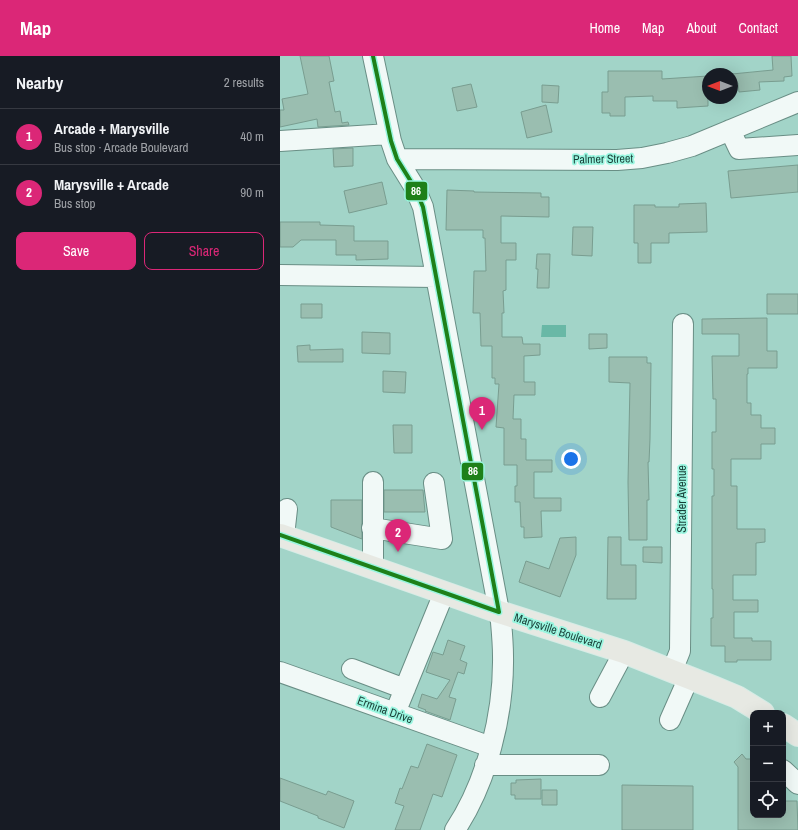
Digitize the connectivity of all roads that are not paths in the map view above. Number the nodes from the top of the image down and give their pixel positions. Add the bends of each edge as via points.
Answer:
1 (373, 56) edge
2 (798, 102) edge
3 (730, 130) junction
4 (389, 134) junction
5 (280, 141) edge
6 (798, 145) edge
7 (397, 159) junction
8 (280, 275) edge
9 (436, 277) junction
10 (683, 324) dead end
11 (373, 482) dead end
12 (434, 483) dead end
13 (287, 509) dead end
14 (372, 528) junction
15 (282, 535) edge
16 (373, 567) junction
17 (444, 593) junction
18 (499, 612) junction
19 (624, 652) junction
20 (352, 669) dead end
21 (280, 672) edge
22 (680, 674) junction
23 (405, 689) junction
24 (600, 697) dead end
25 (758, 710) edge
26 (395, 713) junction
27 (670, 720) dead end
28 (488, 756) junction
29 (598, 765) dead end
30 (786, 773) edge
31 (798, 784) edge
32 (798, 790) edge
33 (786, 792) edge
34 (455, 830) edge

1 - 4 street
2 - 3 street, Palmer Street
3 - 6 street via 739,149
3 - 7 street, Palmer Street via 692,146 642,158
4 - 5 street
4 - 7 street
7 - 9 street via 415,188 423,207
8 - 9 street
9 - 18 street
10 - 22 street, Strader Avenue
11 - 14 street
12 - 14 street via 442,540
13 - 15 street
14 - 16 street
15 - 16 main road, Marysville Boulevard
16 - 17 main road, Marysville Boulevard
17 - 18 main road, Marysville Boulevard
17 - 23 street
18 - 19 main road, Marysville Boulevard
18 - 28 street via 503,656 502,691
19 - 22 main road, Marysville Boulevard
19 - 24 street
20 - 23 street
21 - 26 street, Ermina Drive
22 - 25 main road, Marysville Boulevard via 737,697
22 - 27 street, Strader Avenue
23 - 26 street
26 - 28 street, Ermina Drive
28 - 29 street, Ermina Drive
28 - 34 street via 474,795
30 - 31 street
32 - 33 street

